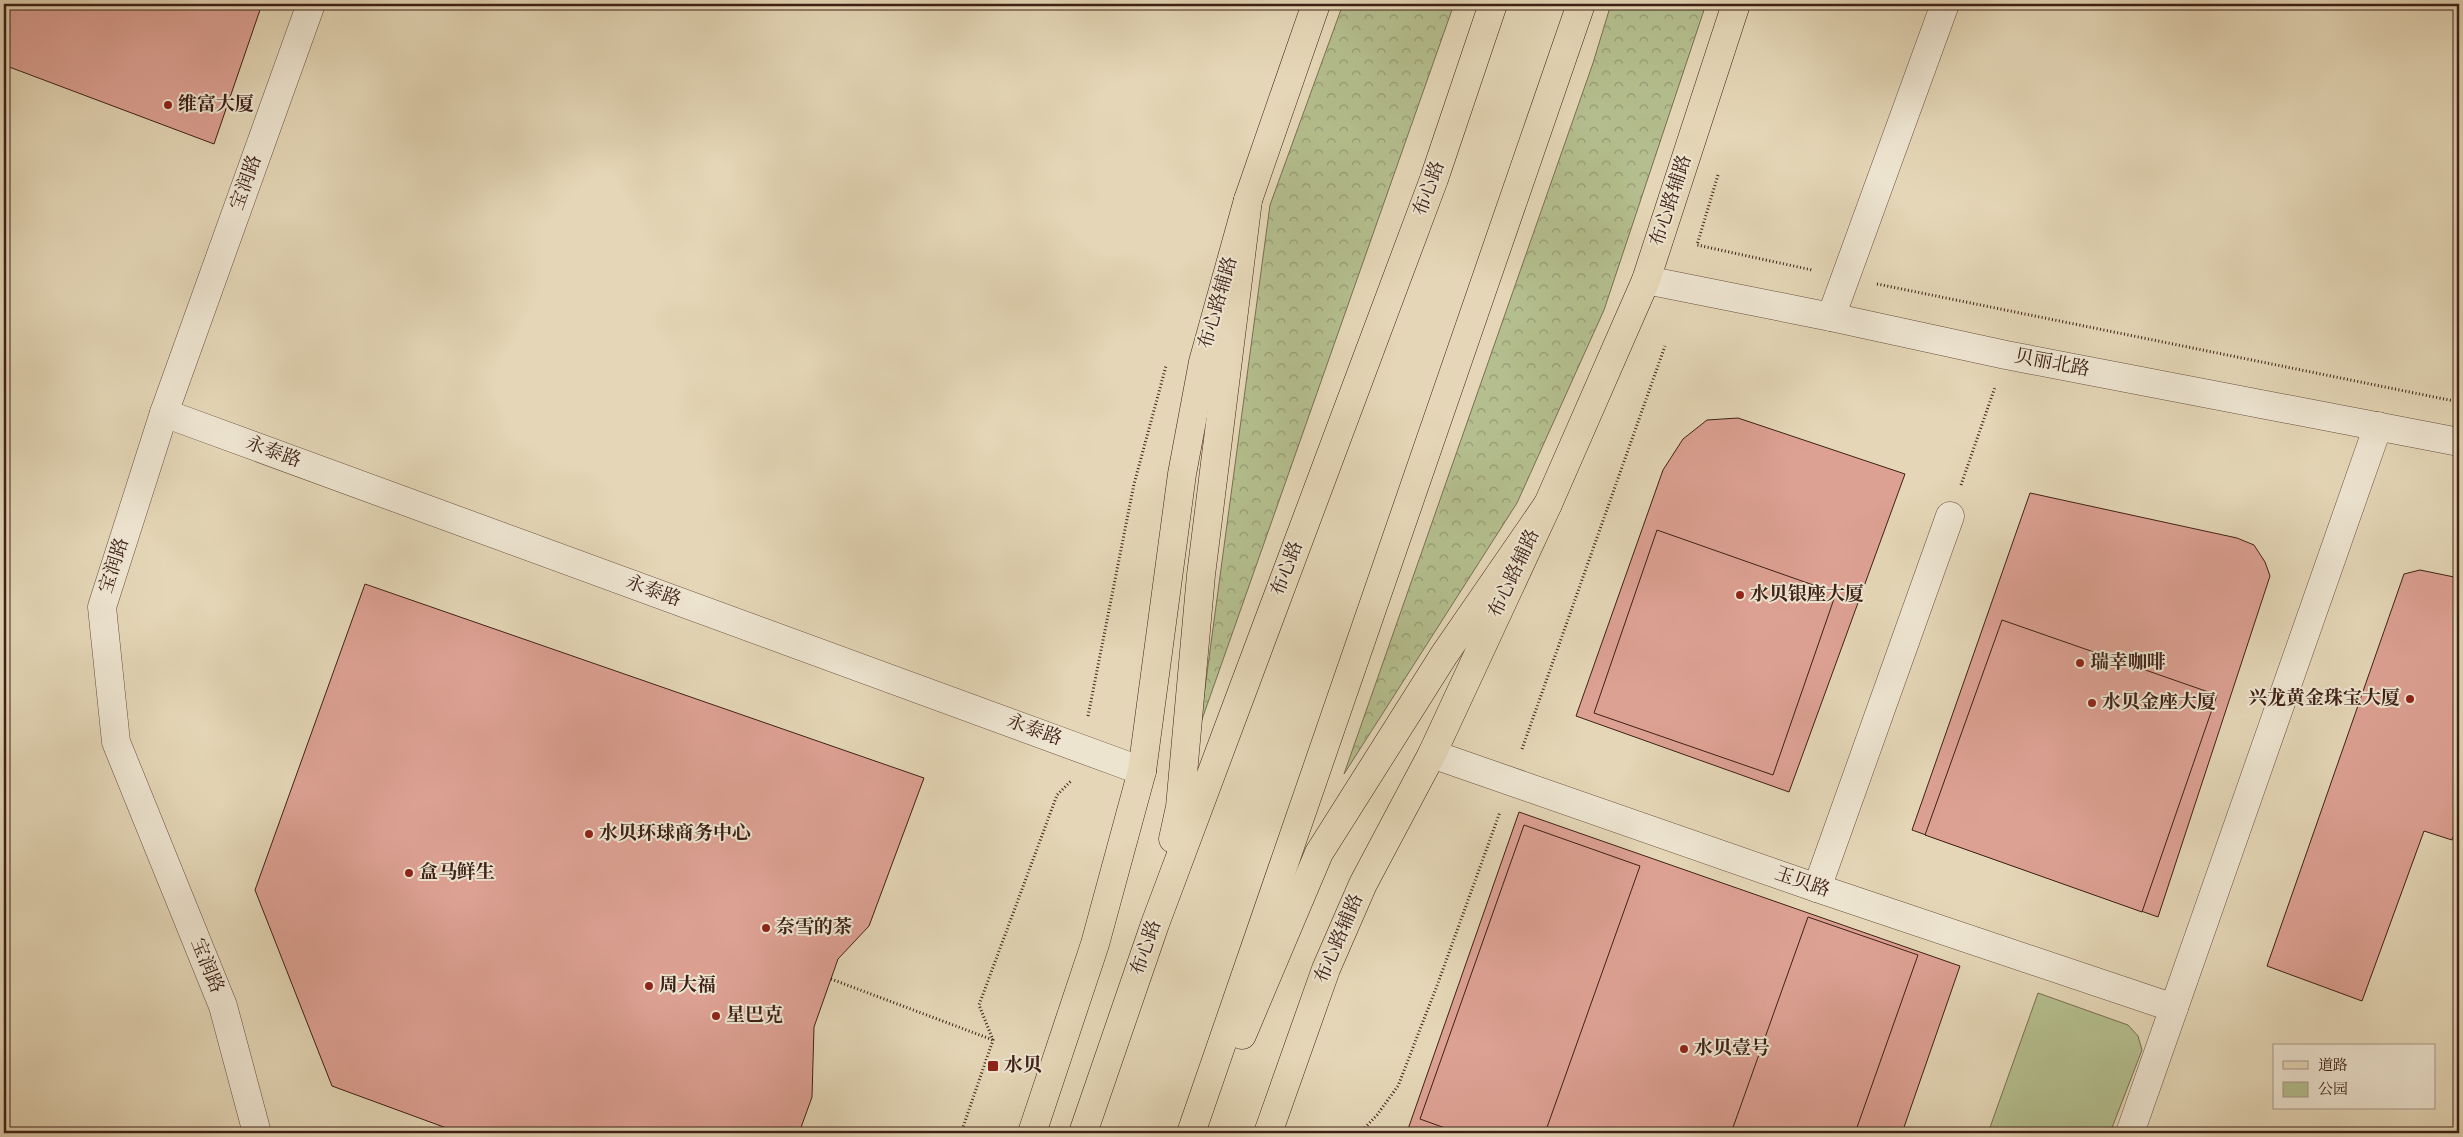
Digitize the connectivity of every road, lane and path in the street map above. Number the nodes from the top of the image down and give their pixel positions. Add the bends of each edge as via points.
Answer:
1 (311, 4) edge
2 (1316, 4) edge
3 (1493, 4) edge
4 (1581, 4) edge
5 (1736, 4) edge
6 (1945, 4) edge
7 (1719, 171) dead end
8 (1248, 200) junction
9 (1845, 278) junction
10 (1646, 280) junction
11 (1831, 317) junction
12 (1665, 346) dead end
13 (2006, 355) junction
14 (2459, 402) edge
15 (164, 414) junction
16 (2378, 426) junction
17 (2459, 442) edge
18 (1548, 504) junction
19 (1950, 516) joint
20 (1522, 749) dead end
21 (1432, 754) junction
22 (1142, 771) junction
23 (1077, 774) dead end
24 (1503, 805) dead end
25 (1817, 888) junction
26 (1155, 924) junction
27 (831, 979) dead end
28 (2174, 1008) junction
29 (993, 1040) junction
30 (257, 1133) edge
31 (960, 1133) edge
32 (1032, 1133) edge
33 (1083, 1133) edge
34 (1191, 1133) edge
35 (1201, 1133) edge
36 (1269, 1133) edge
37 (1360, 1133) edge
38 (2130, 1133) edge

1 - 15 street, 宝润路
2 - 8 main road, 布心路辅路
3 - 26 main road, 布心路 via 1434,179
4 - 34 main road
5 - 10 main road, 布心路辅路
6 - 9 street
7 - 9 path via 1697,245
8 - 22 main road, 布心路辅路 via 1201,372 1182,474
8 - 26 main road via 1201,574 1180,807
9 - 11 street
9 - 14 path
10 - 11 street, 贝丽北路
10 - 18 main road, 布心路辅路
11 - 13 street, 贝丽北路
12 - 20 path
13 - 16 street, 贝丽北路
13 - 19 path
15 - 22 street, 永泰路
15 - 30 street, 宝润路 via 102,607 116,742 222,1006
16 - 17 street, 贝丽北路
16 - 28 street
18 - 21 main road, 布心路辅路
18 - 35 main road via 1444,655 1319,853
19 - 25 street
21 - 25 street, 玉贝路
21 - 36 main road, 布心路辅路 via 1363,884 1330,960
22 - 32 main road, 布心路辅路 via 1094,944
23 - 29 path via 1057,795 979,1005
24 - 37 path via 1398,1086 1378,1115
25 - 28 street, 玉贝路
26 - 33 main road, 布心路
27 - 29 path
28 - 38 street
29 - 31 path

